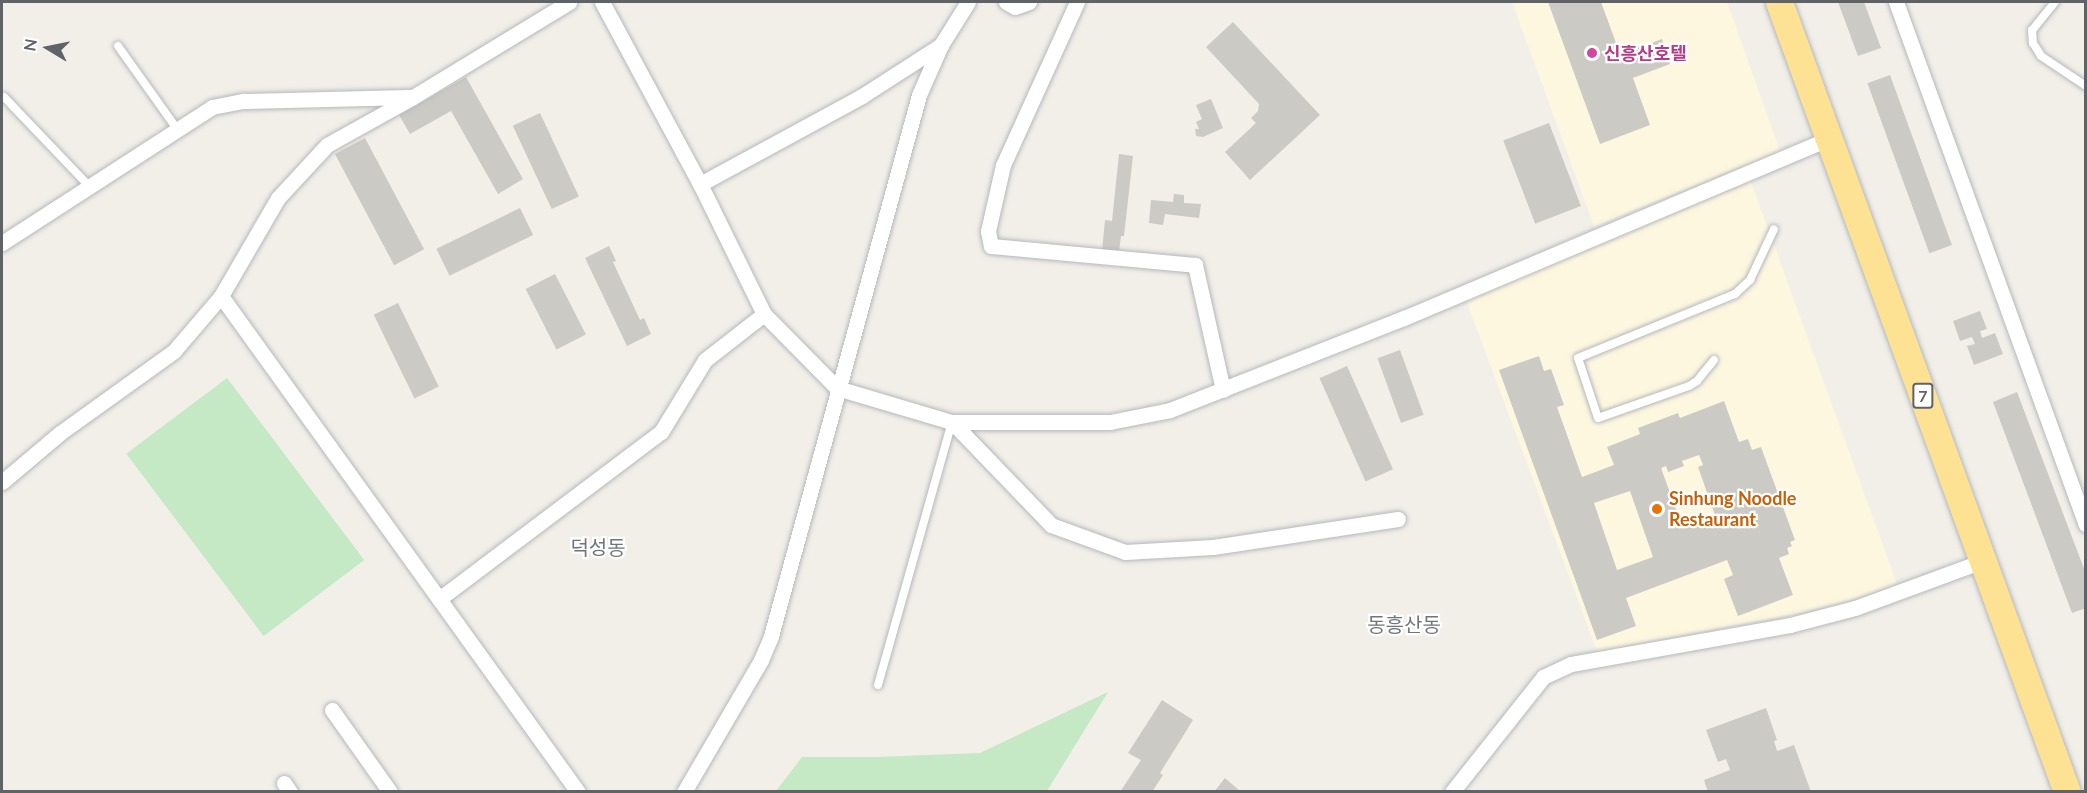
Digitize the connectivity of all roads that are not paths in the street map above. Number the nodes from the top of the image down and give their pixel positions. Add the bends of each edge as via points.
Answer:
1 (569, 2) edge
2 (602, 2) edge
3 (968, 2) edge
4 (1006, 2) edge
5 (1029, 2) edge
6 (1077, 2) edge
7 (1779, 2) edge
8 (1896, 2) edge
9 (2055, 2) edge
10 (941, 45) junction
11 (118, 46) dead end
12 (2085, 86) edge
13 (4, 97) dead end
14 (413, 97) junction
15 (177, 129) junction
16 (1828, 139) junction
17 (700, 184) junction
18 (88, 185) junction
19 (1774, 229) dead end
20 (2, 243) edge
21 (221, 296) junction
22 (764, 314) junction
23 (1714, 360) dead end
24 (837, 388) junction
25 (1223, 390) junction
26 (952, 422) junction
27 (4, 473) edge
28 (1398, 519) dead end
29 (2085, 525) edge
30 (1983, 561) junction
31 (439, 599) junction
32 (878, 685) dead end
33 (332, 710) dead end
34 (390, 792) edge
35 (578, 792) edge
36 (684, 792) edge
37 (1452, 792) edge
38 (2067, 792) edge

1 - 14 street
2 - 17 street
3 - 10 street
4 - 5 street via 1015,7
6 - 25 street via 1003,165 988,231 991,246 1195,265
7 - 16 highway, 7
8 - 29 street
9 - 12 lane via 2032,30 2033,43 2041,56
10 - 17 street via 862,96
10 - 24 street via 919,95
11 - 15 lane
13 - 18 lane
14 - 15 street via 225,103
14 - 21 street via 327,145 278,198
15 - 18 street
16 - 25 street via 1415,314
16 - 30 highway, 7
17 - 22 street
18 - 20 street
19 - 23 lane via 1750,280 1735,294 1578,358 1598,418 1689,386
21 - 27 street via 174,351
21 - 31 street
22 - 24 street
22 - 31 street via 705,360 661,432
24 - 26 street
24 - 36 street via 771,636
25 - 26 street via 1133,420
26 - 28 street via 1051,525 1125,552 1213,546
26 - 32 lane
30 - 37 street via 1855,608 1790,625 1571,664 1543,677
30 - 38 highway, 7
31 - 35 street
33 - 34 street

